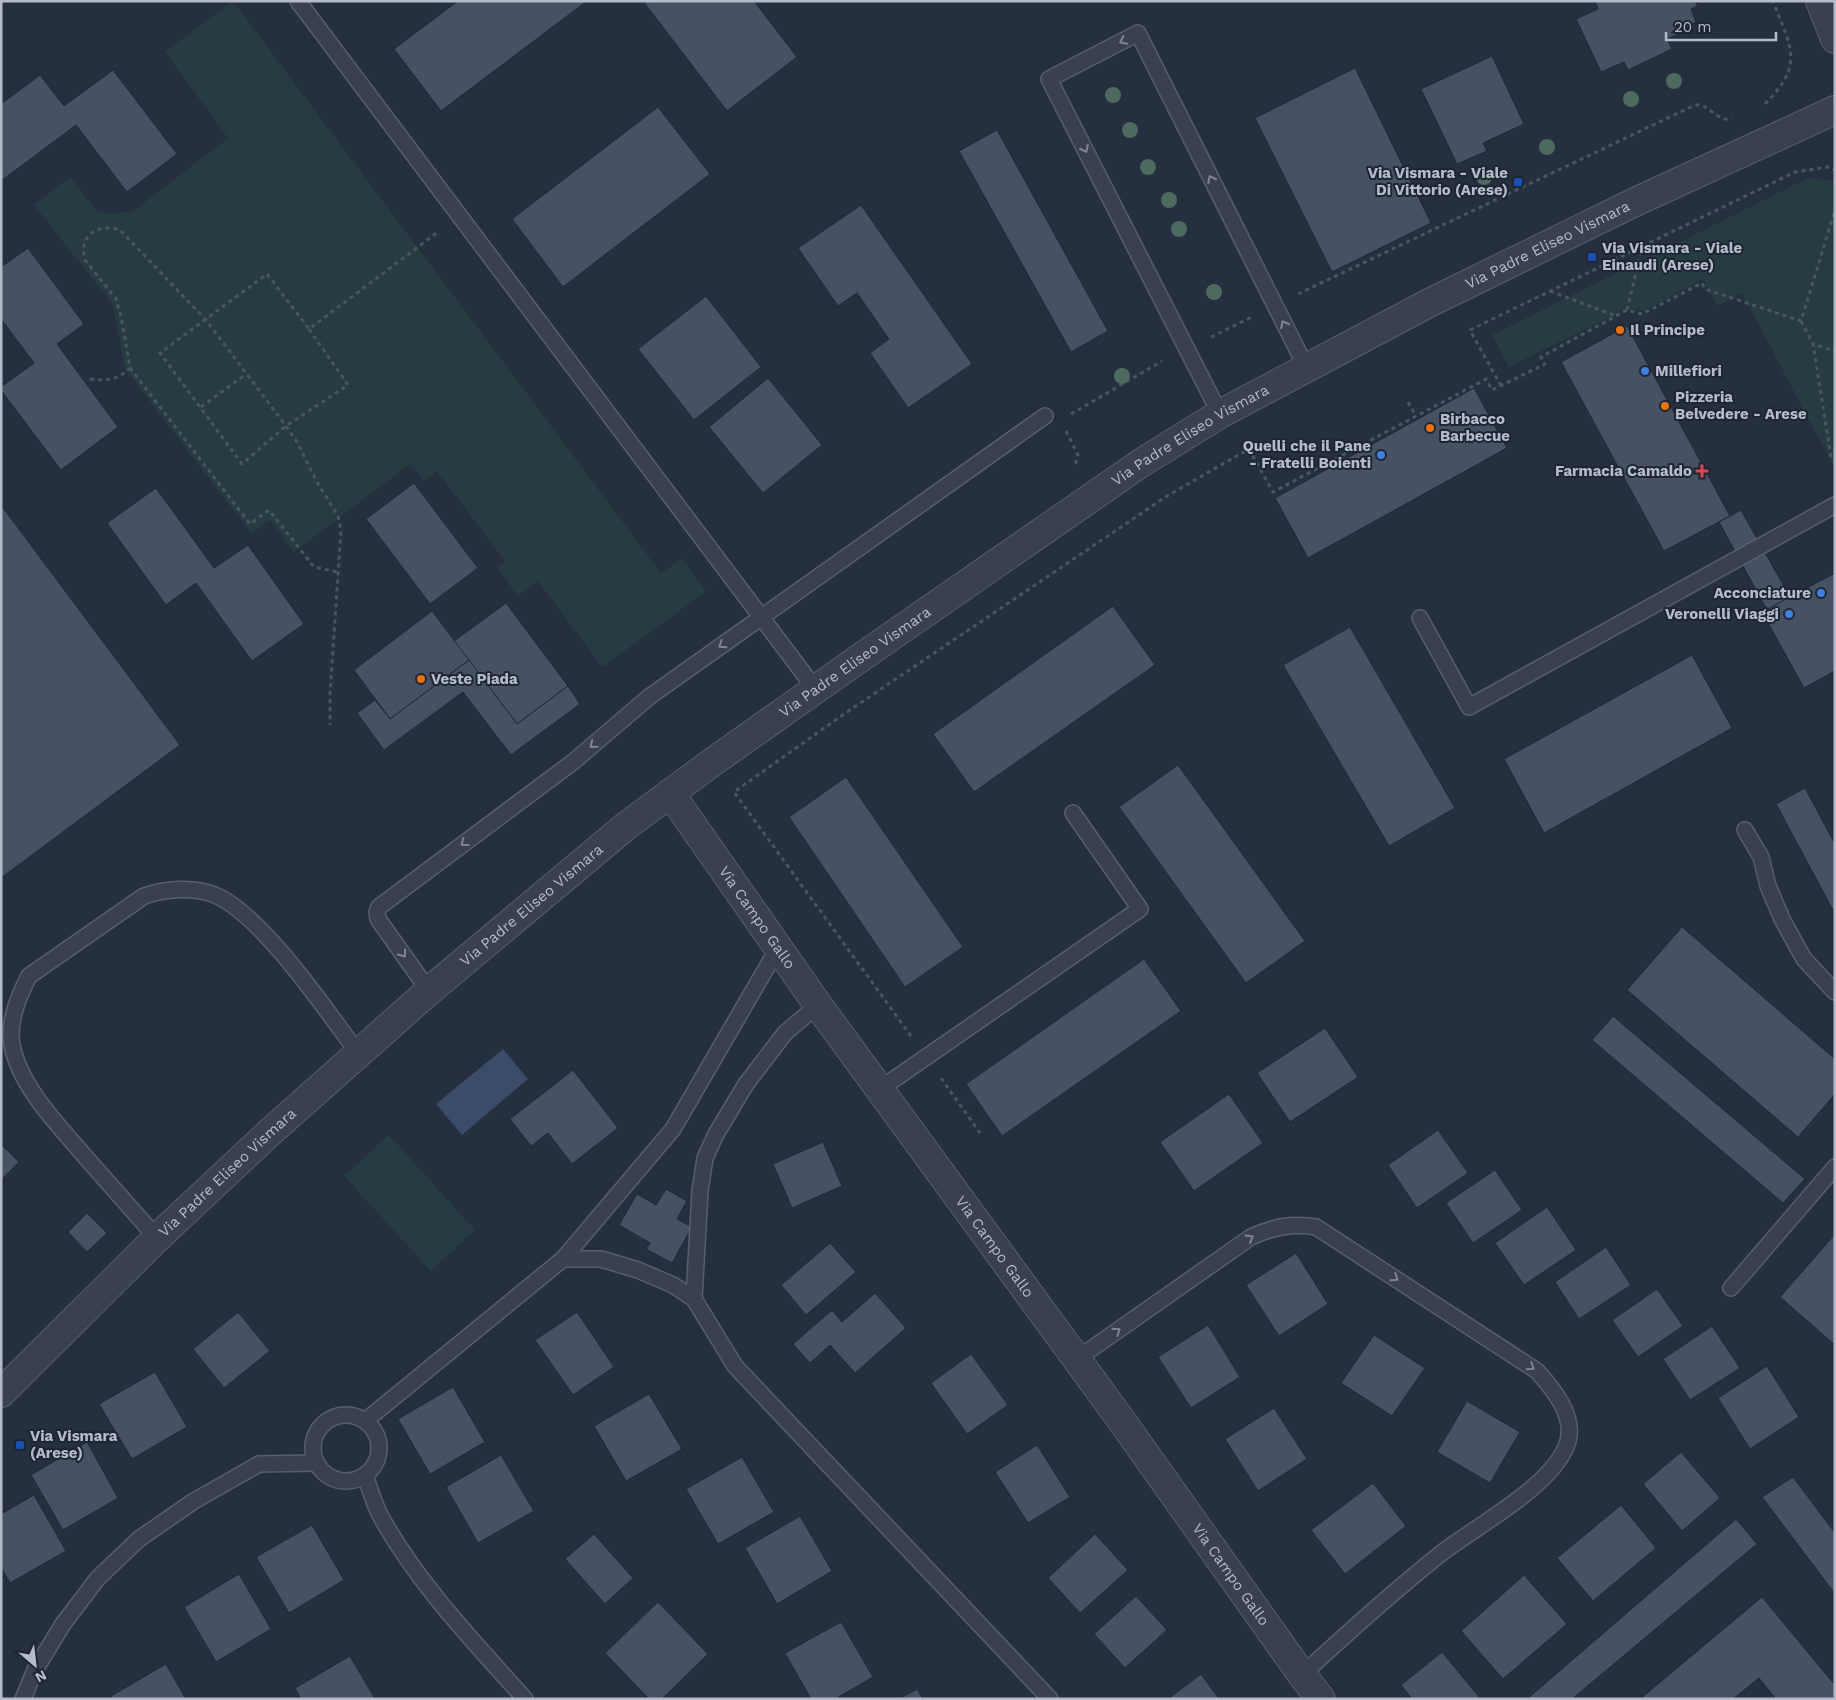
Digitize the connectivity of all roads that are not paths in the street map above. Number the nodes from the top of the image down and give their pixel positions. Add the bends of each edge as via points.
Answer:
1 (298, 1) edge
2 (1820, 1) edge
3 (1835, 39) edge
4 (1835, 110) edge
5 (1306, 367) junction
6 (1220, 414) junction
7 (1045, 416) dead end
8 (1835, 505) edge
9 (762, 617) junction
10 (1420, 618) dead end
11 (816, 690) junction
12 (670, 793) junction
13 (1073, 813) dead end
14 (1745, 830) dead end
15 (778, 948) junction
16 (429, 991) junction
17 (1835, 992) edge
18 (818, 1005) junction
19 (1, 1047) edge
20 (358, 1053) junction
21 (16, 1062) junction
22 (880, 1089) junction
23 (1835, 1167) edge
24 (157, 1238) junction
25 (563, 1259) junction
26 (1731, 1288) dead end
27 (694, 1299) junction
28 (1077, 1359) junction
29 (1, 1393) edge
30 (365, 1421) junction
31 (317, 1464) junction
32 (365, 1476) junction
33 (1302, 1675) junction
34 (23, 1699) edge
35 (525, 1699) edge
36 (1050, 1699) edge
37 (1321, 1699) edge

1 - 9 lane
2 - 3 street
4 - 5 street, Via Padre Eliseo Vismara via 1635,202
5 - 6 street, Via Padre Eliseo Vismara
5 -> 6 lane via 1138,33 1049,78
6 - 11 street, Via Padre Eliseo Vismara via 1141,463
7 - 9 lane
8 - 10 lane via 1469,707
9 - 11 lane
9 -> 16 lane via 649,697 573,762 379,907 378,918
11 - 12 street, Via Padre Eliseo Vismara
12 - 15 street, Via Campo Gallo
12 - 16 street, Via Padre Eliseo Vismara
13 - 22 lane via 1140,909
14 - 17 lane via 1761,857 1768,886 1782,919 1804,959
15 - 18 street, Via Campo Gallo
15 - 25 lane via 673,1129
16 - 20 street, Via Padre Eliseo Vismara
18 - 22 street, Via Campo Gallo
18 - 27 lane via 785,1033 746,1084 704,1158
19 - 21 lane
20 - 21 lane via 301,977 235,906 214,895 164,889 144,896 29,976 19,995 14,1018 12,1042
20 - 24 street, Via Padre Eliseo Vismara
21 - 24 lane via 57,1124
22 - 28 street, Via Campo Gallo
23 - 26 lane
24 - 29 street, Via Padre Eliseo Vismara
25 - 27 lane via 601,1259 638,1270 673,1285
25 - 30 lane
27 - 36 lane via 736,1366
28 - 33 street, Via Campo Gallo
28 -> 33 lane via 1251,1237 1272,1227 1301,1224 1316,1226 1537,1371 1553,1389 1567,1417 1568,1440 1561,1458 1543,1478 1440,1554
30 - 31 lane via 346,1416 325,1423 314,1442
30 - 32 lane via 375,1434 379,1449 372,1468
31 - 32 lane via 333,1479 355,1480
31 - 34 lane via 259,1464 194,1501 139,1539 98,1578 63,1624 35,1670
32 - 35 lane via 380,1514 408,1558
33 - 37 street, Via Campo Gallo

